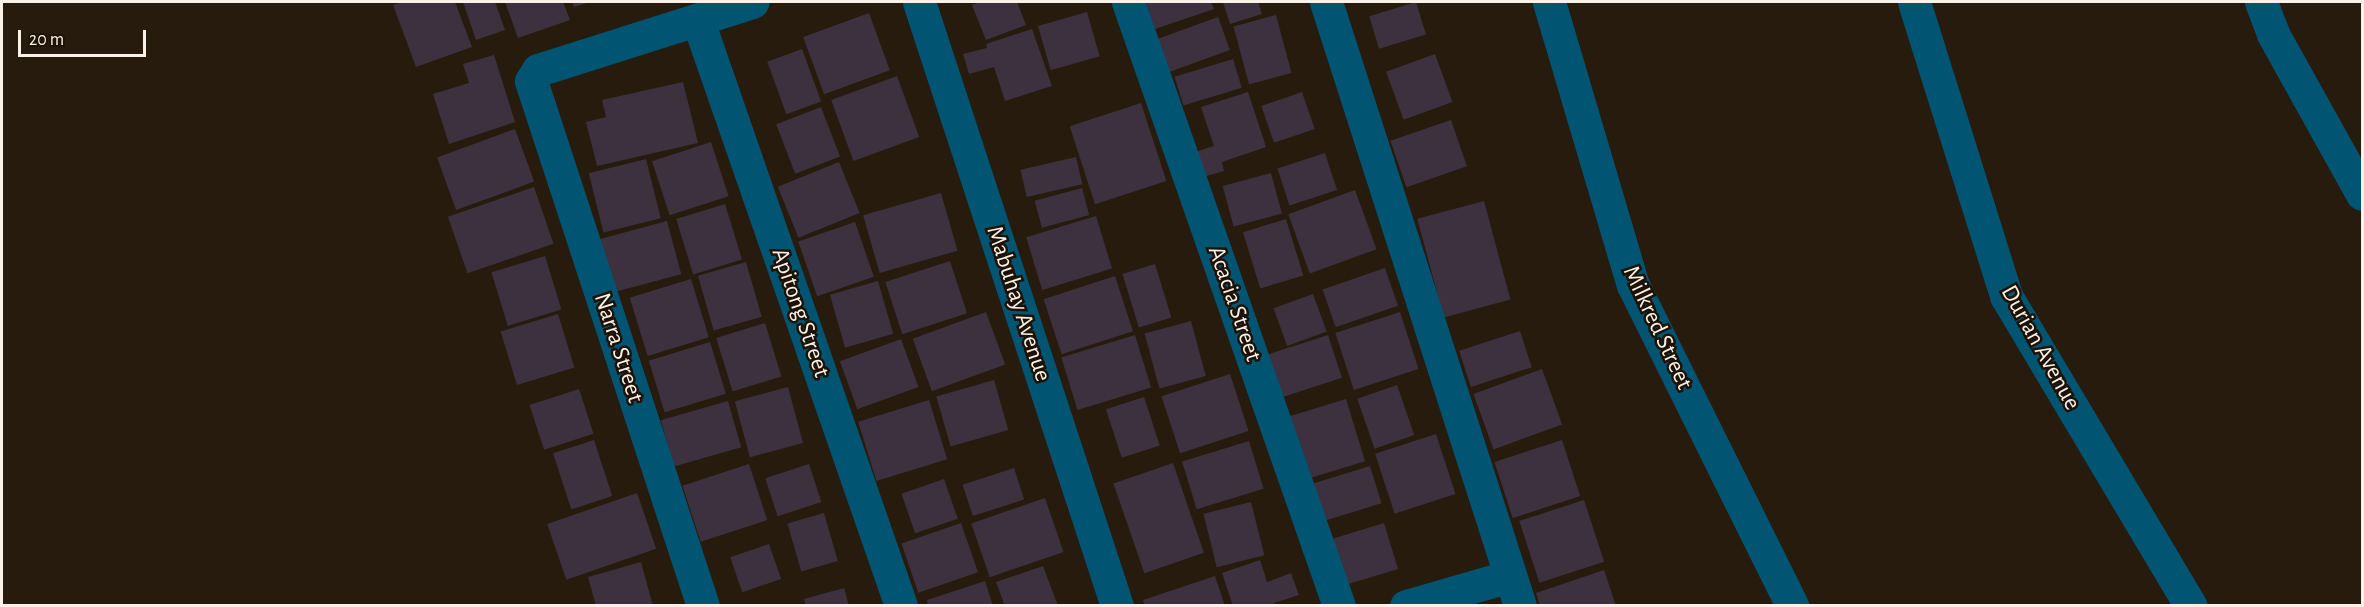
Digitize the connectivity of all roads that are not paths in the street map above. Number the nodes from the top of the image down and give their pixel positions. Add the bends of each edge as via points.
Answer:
1 (753, 2) edge
2 (919, 2) edge
3 (1128, 2) edge
4 (1326, 2) edge
5 (1549, 2) edge
6 (1914, 2) edge
7 (2261, 2) edge
8 (698, 21) junction
9 (2362, 194) edge
10 (1515, 591) edge
11 (703, 606) edge
12 (901, 606) edge
13 (1117, 606) edge
14 (1339, 606) edge
15 (1406, 606) edge
16 (1791, 606) edge
17 (2191, 606) edge

1 - 8 street
2 - 13 street, Mabuhay Avenue
3 - 14 street, Acacia Street
4 - 10 street
5 - 16 street, Milkred Street via 1633,285
6 - 17 street, Durian Avenue via 2006,296
7 - 9 street via 2273,34
8 - 11 street, Narra Street via 538,70 531,81
8 - 12 street, Apitong Street
10 - 15 street

